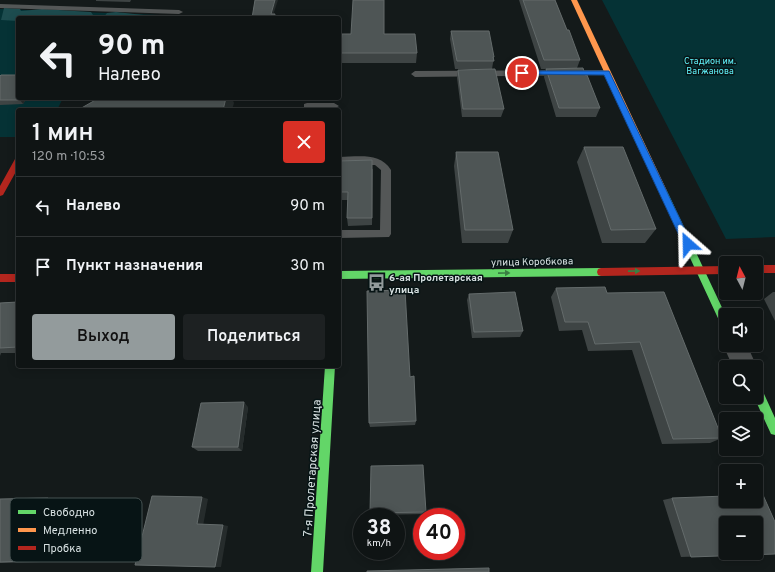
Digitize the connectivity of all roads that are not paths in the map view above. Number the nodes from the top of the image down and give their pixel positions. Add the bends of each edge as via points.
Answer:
1 (574, 0) edge
2 (0, 6) edge
3 (179, 12) dead end
4 (607, 73) junction
5 (415, 74) dead end
6 (307, 106) dead end
7 (328, 107) edge
8 (341, 161) edge
9 (16, 166) edge
10 (0, 193) edge
11 (341, 234) edge
12 (763, 269) edge
13 (775, 269) edge
14 (700, 270) junction
15 (719, 270) edge
16 (341, 275) edge
17 (0, 278) edge
18 (16, 278) edge
19 (719, 311) edge
20 (330, 368) edge
21 (763, 404) edge
22 (775, 430) edge
23 (317, 572) edge

1 - 4 street
2 - 3 lane
4 - 5 lane
4 - 14 street
6 - 7 lane
8 - 11 lane via 376,161 386,170 386,234
9 - 10 street
12 - 13 street
14 - 15 street, улица Коробкова
16 -> 14 street, улица Коробкова
14 - 19 street
17 - 18 street
20 - 23 street, 7-я Пролетарская улица
21 - 22 street

